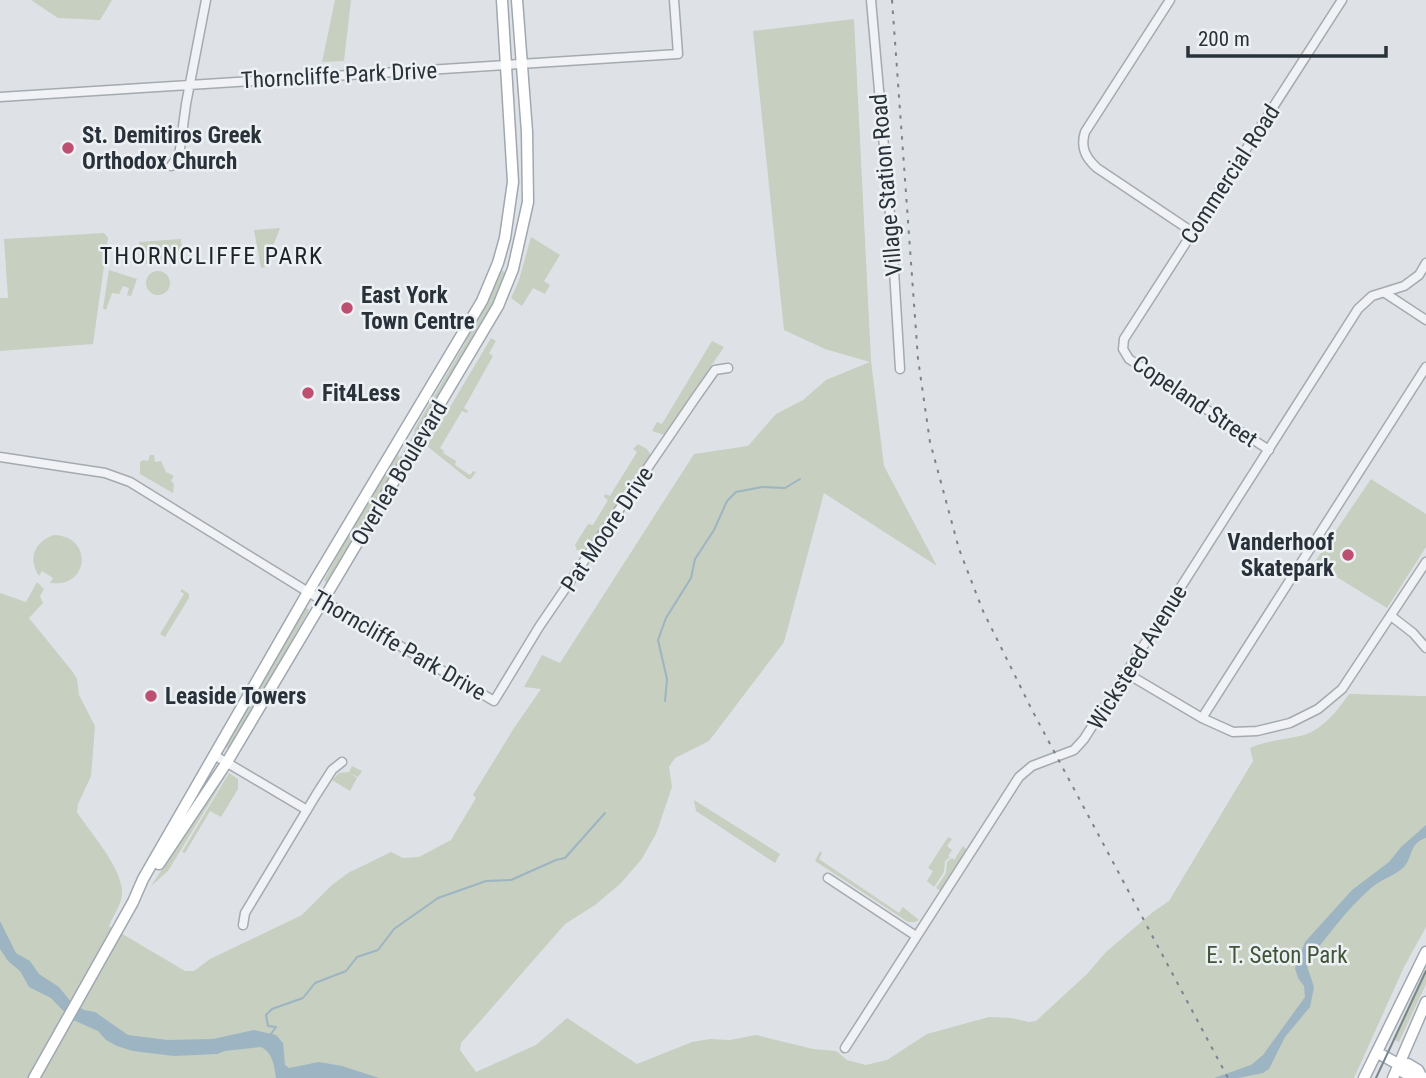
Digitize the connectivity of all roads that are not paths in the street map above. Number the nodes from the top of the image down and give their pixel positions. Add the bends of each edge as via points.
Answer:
1 (206, 0) edge
2 (502, 0) edge
3 (517, 0) edge
4 (674, 0) edge
5 (871, 0) edge
6 (1170, 0) edge
7 (1342, 0) edge
8 (506, 64) junction
9 (521, 64) junction
10 (190, 84) junction
11 (0, 97) edge
12 (171, 166) dead end
13 (1191, 231) junction
14 (1426, 263) edge
15 (1385, 293) junction
16 (1426, 320) edge
17 (1123, 349) joint
18 (1426, 367) edge
19 (728, 368) dead end
20 (900, 369) dead end
21 (1269, 450) junction
22 (0, 457) edge
23 (1426, 562) edge
24 (308, 592) junction
25 (324, 601) junction
26 (1391, 617) junction
27 (1426, 648) edge
28 (1126, 673) junction
29 (494, 701) joint
30 (1202, 718) junction
31 (214, 755) junction
32 (227, 762) junction
33 (342, 762) dead end
34 (307, 810) junction
35 (828, 878) dead end
36 (133, 902) junction
37 (243, 925) dead end
38 (916, 936) junction
39 (1426, 952) edge
40 (1426, 1002) edge
41 (845, 1048) dead end
42 (1378, 1053) junction
43 (1398, 1064) junction
44 (34, 1078) edge
45 (1364, 1078) edge
46 (1393, 1078) edge
47 (1418, 1078) edge

1 - 10 street
2 - 8 main road, Overlea Boulevard
3 - 9 main road, Overlea Boulevard
4 - 9 street, Thorncliffe Park Drive via 678,54
5 - 20 street, Village Station Road
6 - 13 street via 1085,132 1083,145 1097,168
7 - 13 street, Commercial Road
8 - 9 street, Thorncliffe Park Drive
8 - 10 street, Thorncliffe Park Drive
8 - 24 main road, Overlea Boulevard via 513,182 498,263 477,310
9 - 25 main road, Overlea Boulevard via 528,202 513,269 491,319
10 - 11 street, Thorncliffe Park Drive
10 - 12 street via 180,149
13 - 17 street, Commercial Road via 1124,340
14 - 15 street, Wicksteed Avenue via 1404,286
15 - 16 street
15 - 21 street, Wicksteed Avenue via 1372,296 1358,309
17 - 21 street, Copeland Street via 1129,359
18 - 30 street
19 - 29 street, Pat Moore Drive via 715,370 696,397
21 - 28 street, Wicksteed Avenue
22 - 24 street, Thorncliffe Park Drive via 105,473 130,482
23 - 26 street
24 - 25 street, Thorncliffe Park Drive
24 - 31 main road, Overlea Boulevard
25 - 29 street, Thorncliffe Park Drive
25 - 32 main road, Overlea Boulevard
26 - 27 street
26 - 30 street via 1342,689 1318,709 1290,723 1257,731 1233,732
28 - 30 street
28 - 38 street, Wicksteed Avenue via 1079,747 1032,766 1019,777
31 - 32 street
31 - 36 main road, Overlea Boulevard
32 - 34 street
32 - 36 main road, Overlea Boulevard
33 - 34 street
34 - 37 street via 245,914
35 - 38 street
36 - 44 main road, Overlea Boulevard
38 - 41 street, Wicksteed Avenue
39 - 42 main road
40 - 43 main road
42 - 43 main road
42 - 45 main road
43 - 46 main road
43 - 47 main road via 1418,1070

